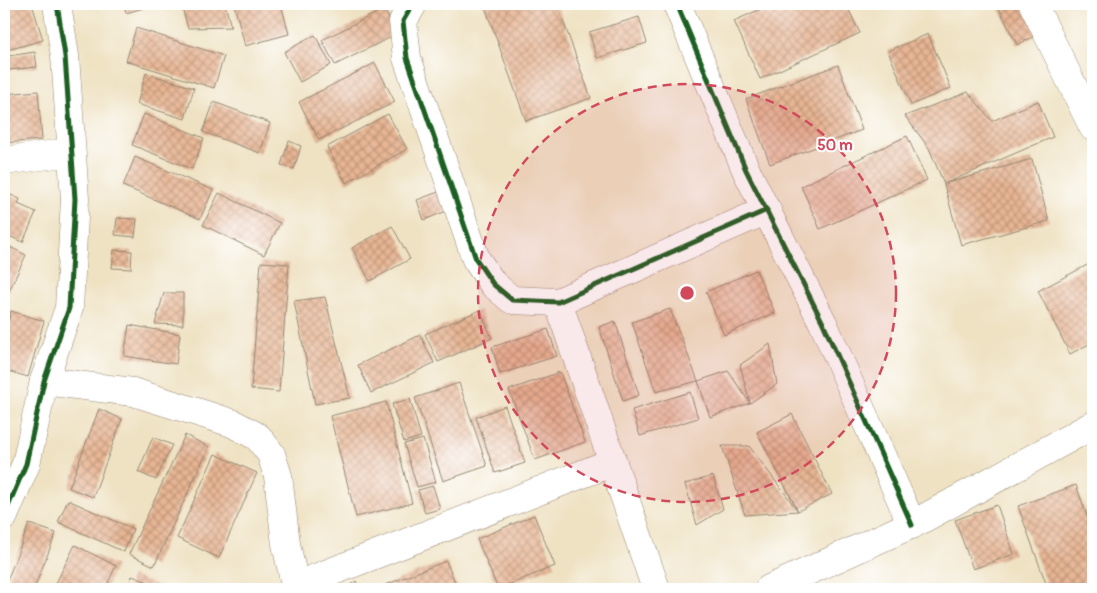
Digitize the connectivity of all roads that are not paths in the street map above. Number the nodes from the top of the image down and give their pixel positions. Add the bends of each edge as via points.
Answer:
1 (57, 4) edge
2 (413, 4) edge
3 (677, 4) edge
4 (1033, 4) edge
5 (1093, 127) edge
6 (72, 152) junction
7 (4, 161) edge
8 (767, 210) junction
9 (558, 302) junction
10 (44, 381) junction
11 (1093, 425) edge
12 (613, 462) junction
13 (4, 516) edge
14 (912, 525) junction
15 (296, 587) edge
16 (656, 589) edge
17 (770, 589) edge

1 - 6 street via 66,56
2 - 9 street via 403,21 407,58 476,259 493,284 512,300
3 - 8 street via 746,170
4 - 5 street
6 - 7 street
6 - 10 street via 75,199 69,308
8 - 9 street
8 - 14 street via 823,323
9 - 12 street
10 - 13 street via 26,464
10 - 15 street via 134,392 232,423 258,437 271,454 278,476 286,544
11 - 14 street
12 - 15 street
12 - 16 street
14 - 17 street

